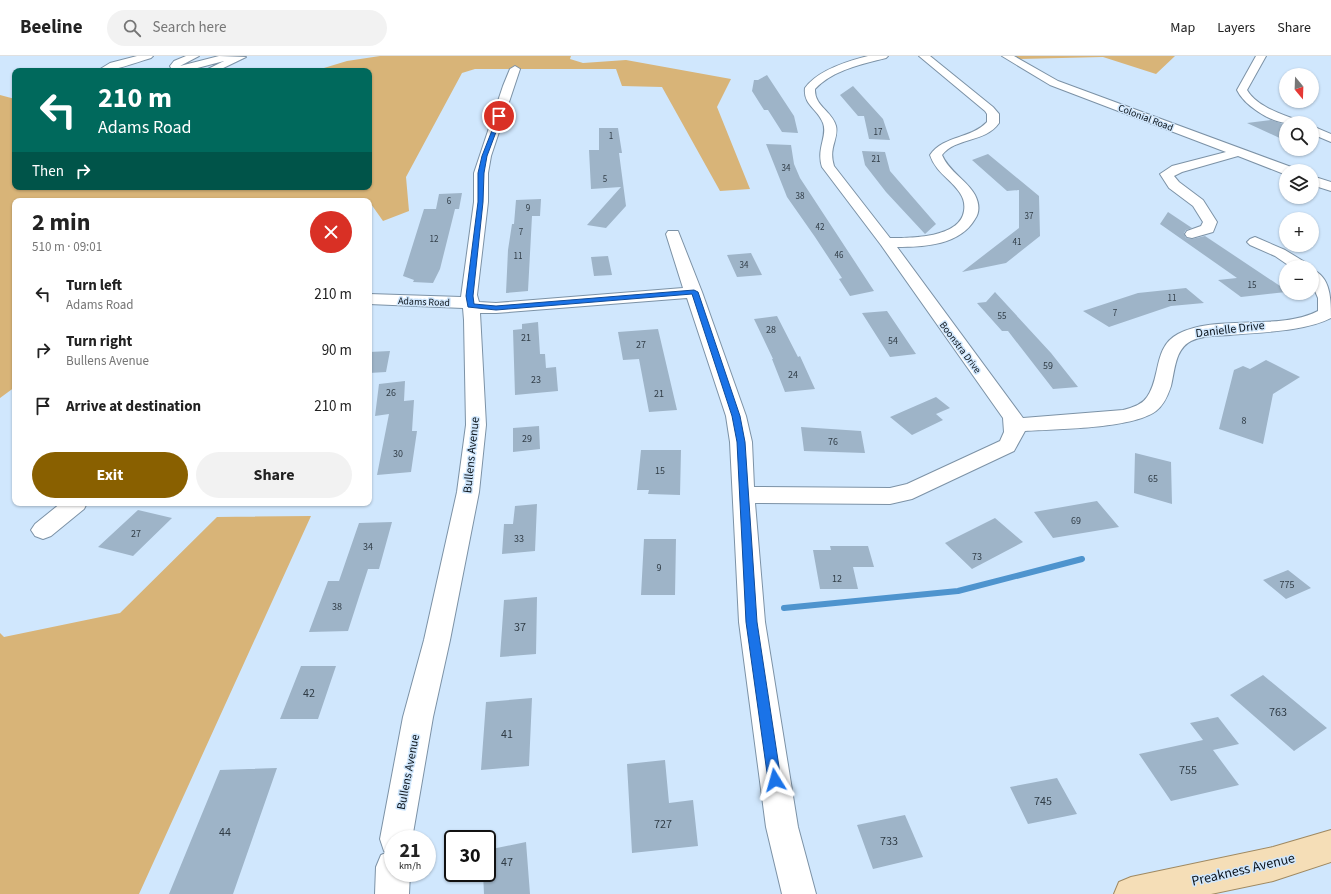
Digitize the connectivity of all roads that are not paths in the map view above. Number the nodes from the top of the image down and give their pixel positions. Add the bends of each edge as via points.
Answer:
1 (148, 56) edge
2 (194, 56) edge
3 (883, 56) edge
4 (924, 56) edge
5 (1007, 56) edge
6 (1261, 56) edge
7 (108, 68) edge
8 (176, 68) edge
9 (176, 68) edge
10 (215, 68) edge
11 (515, 69) dead end
12 (1280, 116) edge
13 (1319, 133) edge
14 (1331, 138) edge
15 (1239, 152) junction
16 (1279, 167) edge
17 (1331, 176) edge
18 (1319, 179) edge
19 (1319, 182) edge
20 (1331, 187) edge
21 (673, 234) dead end
22 (1192, 234) dead end
23 (886, 242) junction
24 (1255, 242) dead end
25 (1291, 260) edge
26 (1319, 282) edge
27 (694, 292) junction
28 (372, 299) edge
29 (471, 306) junction
30 (1016, 425) junction
31 (744, 495) junction
32 (72, 506) edge
33 (43, 530) dead end
34 (398, 830) edge
35 (1331, 846) edge
36 (392, 882) edge
37 (392, 894) edge
38 (799, 894) edge
39 (1131, 894) edge

1 - 7 street
2 - 8 street via 177,63
3 - 23 street, Boonstra Drive via 862,60 818,80 809,93 831,127 824,151 828,167
4 - 23 street via 989,108 993,114 993,123 984,132 943,147 936,155 941,167 967,192 971,202 972,211 962,227 929,241
5 - 15 street, Colonial Road via 1054,83
6 - 12 street via 1242,90 1264,109
9 - 10 street via 241,56
11 - 29 street, Bullens Avenue via 484,156
13 - 14 street
15 - 16 street, Colonial Road
15 - 22 street via 1167,174 1169,180 1204,209 1210,222 1208,229
17 - 18 street
19 - 20 street
21 - 27 street
23 - 30 street, Boonstra Drive via 1013,417
24 - 25 street
26 - 30 street, Danielle Drive via 1330,298 1330,307 1325,314 1306,322 1207,331 1181,338 1173,345 1169,354 1159,394 1152,404 1140,412 1124,417
27 - 29 street, Adams Road via 496,308
27 - 31 street via 736,416 741,442
28 - 29 street, Adams Road via 459,302
29 - 34 street, Bullens Avenue via 476,425 468,492 418,717
30 - 31 street via 1014,437 1007,446 912,491 874,497
31 - 38 street via 752,622 782,827
32 - 33 street
35 - 39 main road, Preakness Avenue via 1273,864
36 - 37 street

